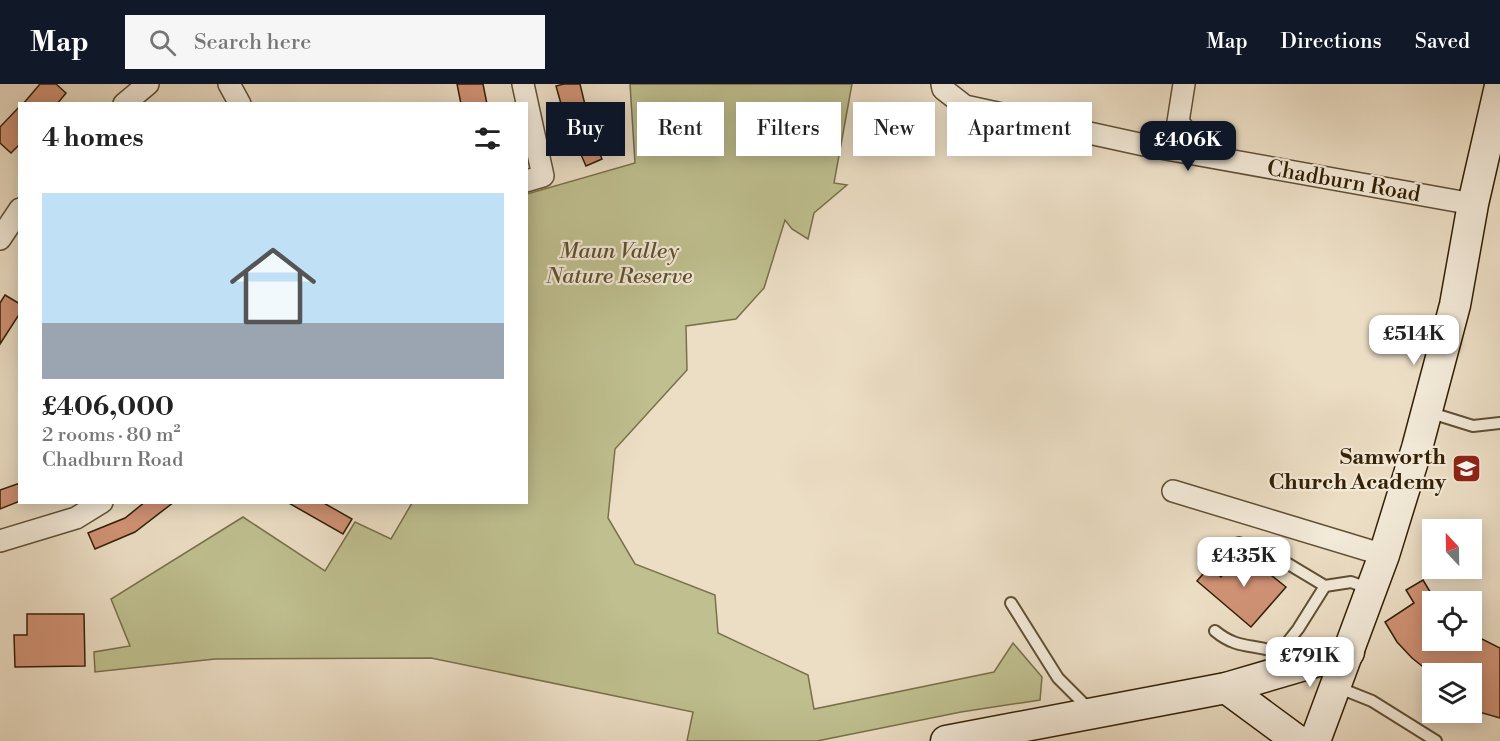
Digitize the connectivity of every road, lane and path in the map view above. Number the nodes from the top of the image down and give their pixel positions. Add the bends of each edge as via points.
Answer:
1 (148, 84) edge
2 (229, 84) edge
3 (523, 84) edge
4 (942, 84) edge
5 (1184, 84) edge
6 (1500, 86) edge
7 (126, 102) edge
8 (238, 102) edge
9 (525, 102) edge
10 (1178, 122) junction
11 (528, 124) edge
12 (1144, 145) junction
13 (1204, 155) junction
14 (535, 179) edge
15 (1473, 204) junction
16 (18, 212) edge
17 (0, 239) edge
18 (1427, 411) junction
19 (1500, 423) edge
20 (1173, 491) dead end
21 (99, 504) edge
22 (0, 541) edge
23 (1209, 554) dead end
24 (1384, 555) junction
25 (1325, 586) junction
26 (1371, 589) junction
27 (1011, 603) dead end
28 (1215, 631) dead end
29 (1349, 652) junction
30 (1287, 664) junction
31 (1337, 687) junction
32 (1226, 688) junction
33 (1093, 714) junction
34 (1038, 733) edge
35 (946, 741) edge
36 (1298, 741) edge
37 (1315, 741) edge
38 (1436, 741) edge

1 - 7 street
2 - 8 street
3 - 9 street
4 - 12 street, Chadburn Road via 965,106
5 - 10 street
6 - 15 main road
10 - 12 street
10 - 13 street
11 - 14 street
12 - 13 street, Chadburn Road
13 - 15 street, Chadburn Road
15 - 18 main road via 1455,305
16 - 17 street
18 - 19 lane via 1473,426
18 - 24 main road
20 - 24 street
21 - 22 street via 76,518
23 - 25 lane via 1239,543 1275,556
24 - 26 main road
25 - 26 lane via 1351,582
25 - 30 lane via 1298,629
26 - 29 main road
27 - 33 lane via 1058,678
28 - 30 lane via 1229,643 1242,647 1257,645
29 - 30 main road
29 - 31 main road
30 - 31 main road
30 - 32 main road
31 - 37 main road
31 - 38 lane via 1371,701
32 - 33 main road
32 - 36 main road
33 - 34 main road
34 - 35 main road

